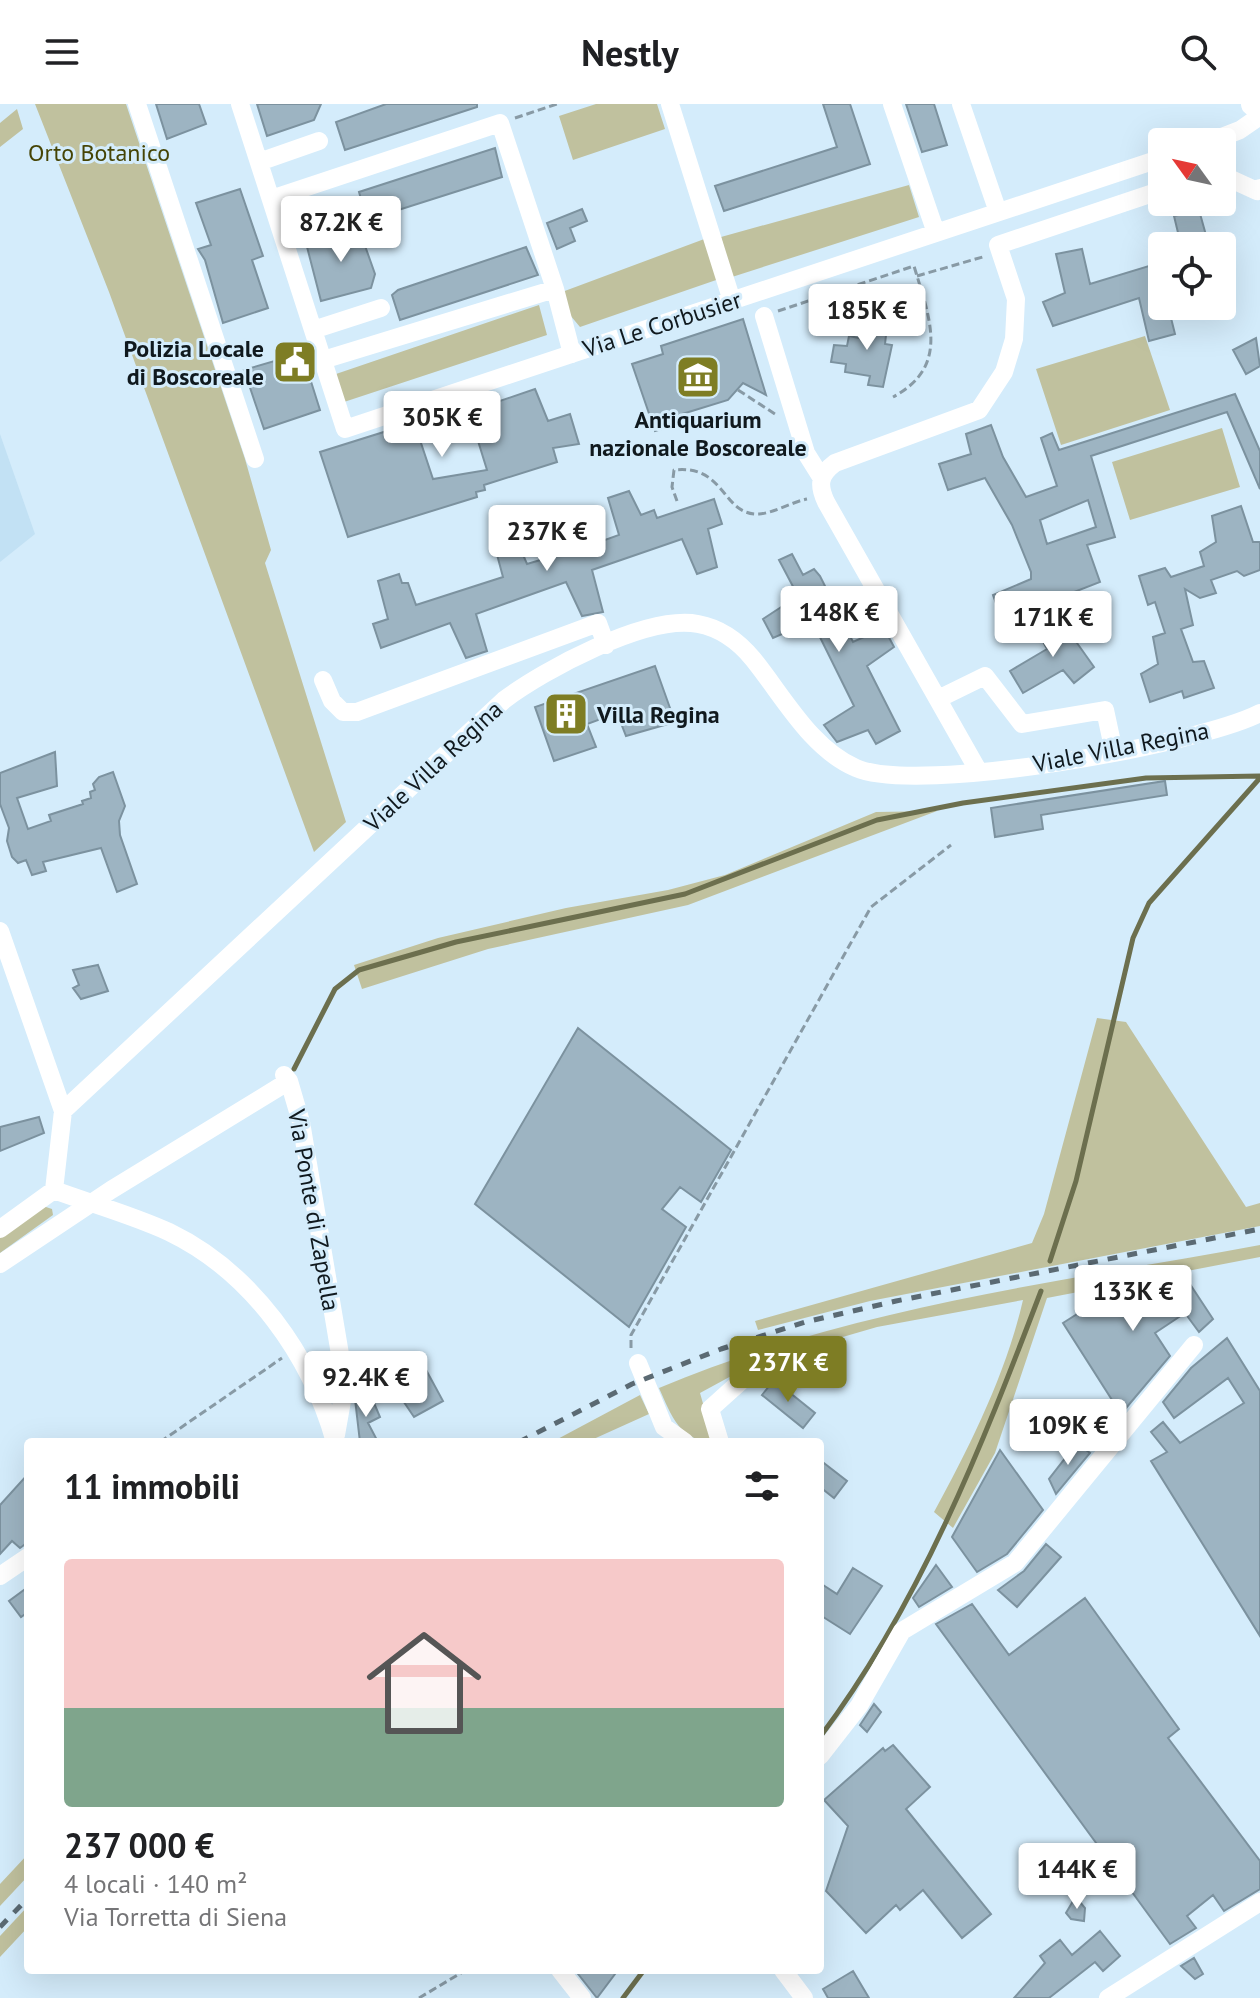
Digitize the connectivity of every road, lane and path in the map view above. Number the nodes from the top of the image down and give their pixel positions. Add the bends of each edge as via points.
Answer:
1 (137, 104) edge
2 (240, 104) edge
3 (557, 104) edge
4 (670, 104) edge
5 (892, 104) edge
6 (961, 104) edge
7 (1253, 104) edge
8 (1260, 113) edge
9 (500, 123) junction
10 (1236, 132) edge
11 (319, 141) dead end
12 (259, 162) junction
13 (1148, 163) edge
14 (1236, 182) edge
15 (1259, 194) edge
16 (1148, 195) edge
17 (271, 199) junction
18 (349, 210) dead end
19 (998, 212) junction
20 (282, 233) junction
21 (936, 233) junction
22 (1000, 252) junction
23 (917, 276) junction
24 (555, 289) junction
25 (732, 301) junction
26 (381, 308) dead end
27 (764, 316) joint
28 (313, 330) junction
29 (572, 354) junction
30 (323, 360) junction
31 (738, 390) dead end
32 (893, 397) dead end
33 (798, 428) junction
34 (255, 459) dead end
35 (822, 486) junction
36 (677, 501) dead end
37 (606, 645) junction
38 (323, 680) dead end
39 (938, 699) junction
40 (1260, 713) edge
41 (1114, 752) junction
42 (979, 772) junction
43 (951, 845) dead end
44 (0, 931) edge
45 (63, 1111) junction
46 (54, 1190) junction
47 (91, 1203) junction
48 (0, 1229) edge
49 (0, 1264) edge
50 (1194, 1345) dead end
51 (295, 1349) junction
52 (638, 1363) joint
53 (750, 1373) dead end
54 (166, 1438) edge
55 (334, 1438) edge
56 (336, 1438) edge
57 (679, 1438) edge
58 (719, 1438) edge
59 (24, 1560) edge
60 (0, 1576) edge
61 (824, 1751) edge
62 (1260, 1902) edge
63 (459, 1974) edge
64 (563, 1974) edge
65 (786, 1974) edge
66 (419, 1998) edge
67 (582, 1998) edge
68 (804, 1998) edge
69 (1108, 1998) edge

1 - 34 street
2 - 12 street
3 - 9 path
4 - 25 street
5 - 21 street
6 - 19 street
7 - 8 main road
8 - 10 street
9 - 17 street
9 - 24 street
11 - 12 street
12 - 17 street
13 - 19 street, Via Le Corbusier
14 - 15 street
16 - 22 street via 998,245
17 - 20 street
18 - 20 street
19 - 21 street, Via Le Corbusier
20 - 28 street
21 - 25 street, Via Le Corbusier
22 - 23 path
22 - 35 street via 1016,299 1014,339 1004,372 979,410 835,463
23 - 27 path via 914,266
23 - 32 path via 932,345 911,387
24 - 29 street
24 - 30 street
25 - 29 street, Via Le Corbusier
26 - 28 street
27 - 33 street
28 - 30 street
29 - 30 street, Via Le Corbusier via 345,429
31 - 33 path
33 - 35 street
35 - 36 path via 760,514 735,503 712,477 693,468 674,470
35 - 39 street
37 - 38 street via 598,623 357,712 343,712
37 - 42 street, Viale Villa Regina via 664,625 707,627 743,647 813,736 854,767 899,778
37 - 45 street, Viale Villa Regina via 550,668 504,700
39 - 41 street via 985,676 1022,724 1105,710
39 - 42 street
40 - 41 street, Viale Villa Regina via 1183,740
41 - 42 street, Viale Villa Regina
43 - 52 path via 871,907 631,1335
44 - 45 street
45 - 46 street
46 - 47 street
46 - 48 street
47 - 49 street
47 - 51 street via 172,1233 213,1260 244,1286
47 - 56 street, Via Ponte di Zapella via 287,1078 301,1122 345,1384
50 - 61 street via 1015,1563 902,1631 859,1706
51 - 54 path
51 - 55 street via 323,1400
52 - 57 street via 664,1427
53 - 58 street via 710,1409
59 - 60 street
62 - 69 street
63 - 66 path
64 - 67 street
65 - 68 street

